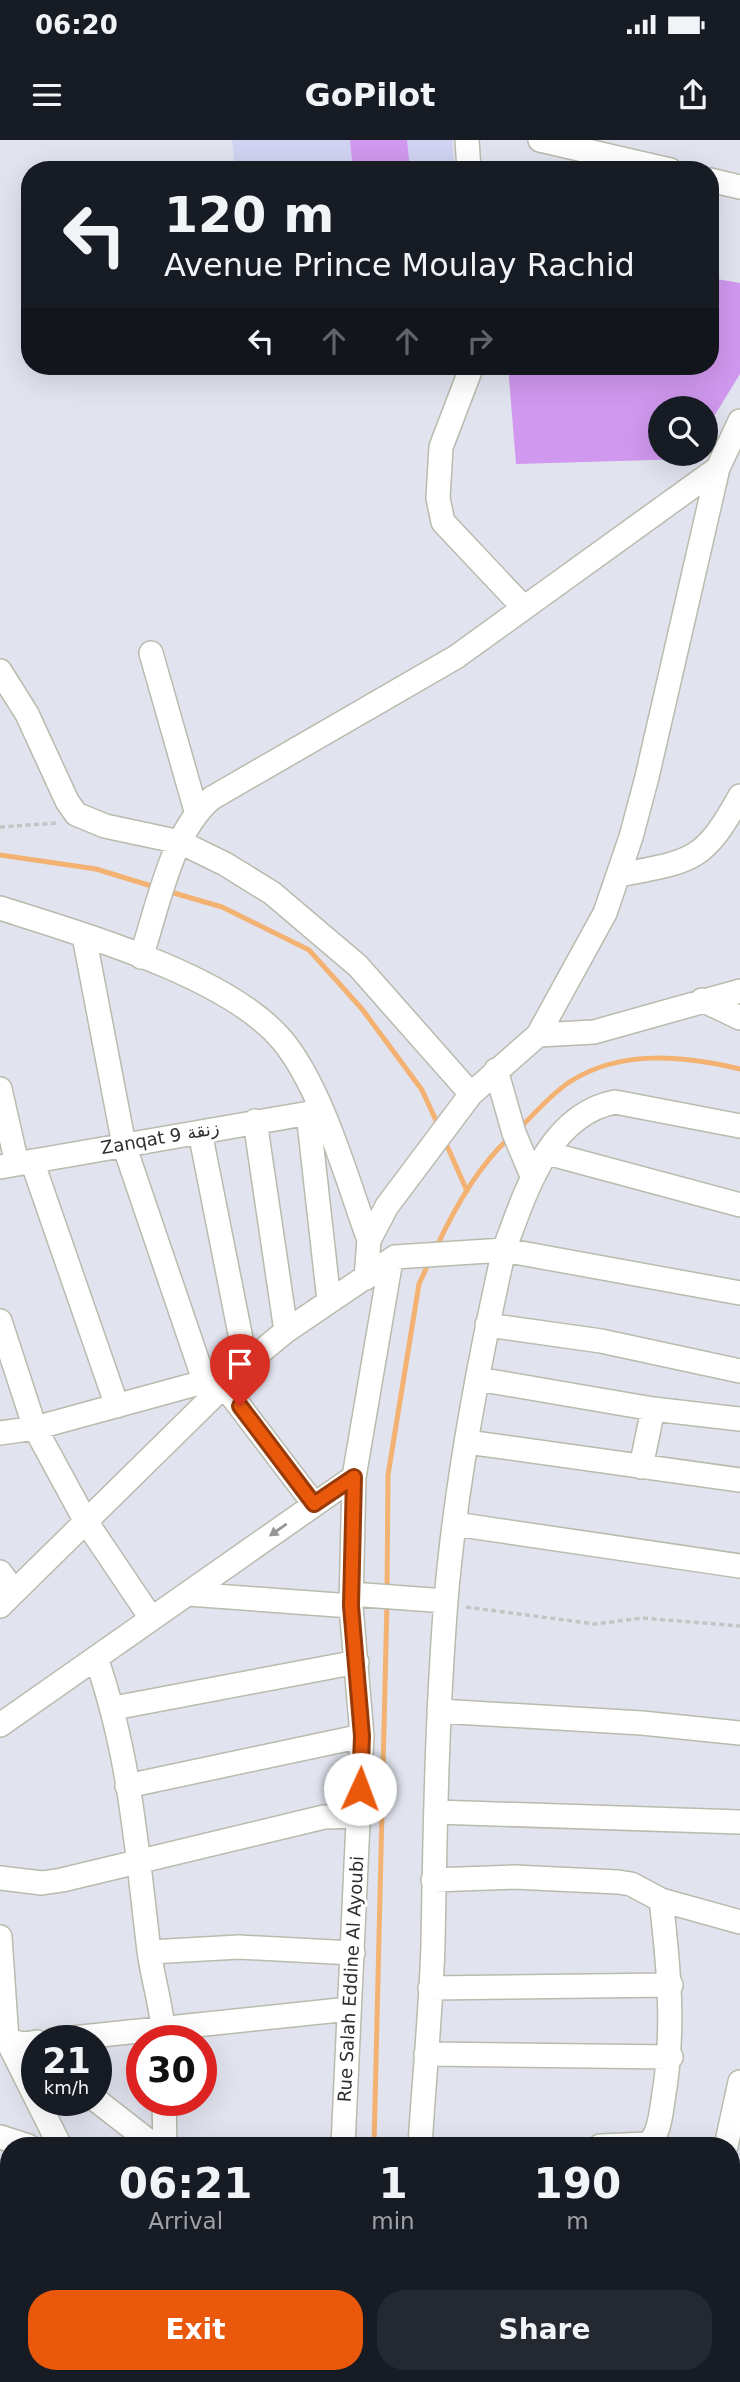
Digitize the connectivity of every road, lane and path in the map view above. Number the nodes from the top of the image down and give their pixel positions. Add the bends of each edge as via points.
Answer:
1 (467, 140) edge
2 (540, 140) edge
3 (633, 150) edge
4 (468, 161) edge
5 (653, 161) edge
6 (719, 182) edge
7 (740, 187) edge
8 (469, 375) edge
9 (740, 421) edge
10 (718, 468) junction
11 (524, 608) junction
12 (151, 653) dead end
13 (0, 671) edge
14 (740, 796) edge
15 (196, 811) junction
16 (89, 821) junction
17 (0, 827) edge
18 (176, 852) junction
19 (619, 875) junction
20 (0, 908) edge
21 (84, 936) junction
22 (141, 957) junction
23 (740, 991) edge
24 (702, 1000) junction
25 (740, 1018) edge
26 (538, 1035) junction
27 (500, 1081) junction
28 (0, 1089) edge
29 (471, 1094) junction
30 (314, 1112) junction
31 (254, 1121) junction
32 (740, 1126) edge
33 (200, 1132) junction
34 (124, 1145) junction
35 (547, 1153) junction
36 (16, 1164) edge
37 (532, 1176) junction
38 (740, 1205) edge
39 (369, 1240) junction
40 (504, 1250) junction
41 (393, 1258) junction
42 (366, 1278) junction
43 (740, 1293) edge
44 (329, 1301) junction
45 (0, 1321) edge
46 (487, 1325) junction
47 (286, 1331) junction
48 (246, 1364) junction
49 (740, 1371) edge
50 (478, 1379) junction
51 (215, 1385) junction
52 (117, 1406) junction
53 (653, 1409) junction
54 (740, 1419) edge
55 (34, 1428) junction
56 (0, 1433) edge
57 (467, 1442) junction
58 (642, 1467) junction
59 (354, 1477) junction
60 (740, 1479) edge
61 (314, 1504) junction
62 (85, 1520) junction
63 (455, 1524) junction
64 (740, 1566) edge
65 (0, 1572) edge
66 (188, 1594) junction
67 (7, 1599) edge
68 (351, 1600) junction
69 (446, 1603) junction
70 (151, 1618) junction
71 (740, 1626) edge
72 (96, 1658) junction
73 (357, 1662) junction
74 (114, 1708) junction
75 (439, 1711) junction
76 (0, 1725) edge
77 (740, 1733) edge
78 (362, 1736) junction
79 (127, 1786) junction
80 (436, 1812) junction
81 (360, 1816) junction
82 (740, 1822) edge
83 (141, 1863) junction
84 (0, 1878) edge
85 (433, 1880) junction
86 (661, 1900) junction
87 (740, 1922) edge
88 (0, 1937) edge
89 (150, 1952) junction
90 (353, 1953) junction
91 (671, 1985) junction
92 (430, 1988) junction
93 (349, 2009) junction
94 (162, 2025) edge
95 (217, 2027) edge
96 (21, 2044) edge
97 (426, 2054) junction
98 (671, 2057) junction
99 (740, 2082) edge
100 (112, 2112) edge
101 (45, 2116) edge
102 (164, 2116) edge
103 (56, 2137) edge
104 (143, 2137) edge
105 (165, 2137) edge
106 (343, 2137) edge
107 (421, 2137) edge
108 (653, 2137) edge
109 (728, 2137) edge

1 - 4 street
2 - 3 street
3 - 5 street
6 - 7 street
8 - 11 street via 441,447 438,498 443,522
9 - 10 street
10 - 11 street
10 - 19 street via 648,777
11 - 15 street via 456,657
12 - 15 street
13 - 16 street via 27,714 67,801 76,814
14 - 19 street via 719,834 699,853 675,864
15 - 18 street
16 - 17 path
16 - 18 street
18 - 22 street
18 - 29 street via 225,864 312,924 358,966
19 - 26 street via 605,914
20 - 21 street
21 - 22 street
21 - 34 street
22 - 30 street via 200,979 252,1012 282,1040 304,1075
23 - 24 street
24 - 25 street
24 - 26 street via 594,1032
26 - 27 street
27 - 29 street
27 - 37 street
28 - 36 street
29 - 39 street via 387,1206
30 - 31 street, Zanqat 9 زنقة
30 - 39 street
30 - 44 street
31 - 33 street, Zanqat 9 زنقة
31 - 47 street
32 - 35 street via 615,1102 581,1115
33 - 34 street, Zanqat 9 زنقة
33 - 48 street
34 - 36 street, Zanqat 9 زنقة
34 - 51 street
35 - 37 street
35 - 38 street
36 - 52 street
37 - 40 street
39 - 42 street
40 - 41 street
40 - 43 street
40 - 46 street
41 - 42 street
41 - 59 street, Rue Salah Eddine Al Ayoubi
42 - 44 street
44 - 47 street
45 - 55 street
46 - 49 street via 601,1341
46 - 50 street
47 - 48 street
48 - 51 street
50 - 53 street
50 - 57 street
51 - 52 street
51 - 61 street
51 - 62 street
52 - 55 street
53 - 54 street
53 - 58 street
55 - 56 street
55 - 62 street
57 - 58 street
57 - 63 street
58 - 60 street
59 - 61 street
59 - 68 street, Rue Salah Eddine Al Ayoubi
61 -> 66 street
62 - 67 street
62 - 70 street
63 - 64 street
63 - 69 street
65 - 67 street
66 - 68 street
66 - 70 street
68 - 69 street via 377,1595
68 - 73 street, Rue Salah Eddine Al Ayoubi
69 - 71 path via 595,1624 642,1618
69 - 75 street
70 - 72 street
72 - 74 street
72 - 76 street
73 - 74 street
73 - 78 street, Rue Salah Eddine Al Ayoubi
74 - 79 street
75 - 77 street
75 - 80 street
78 - 79 street
78 - 81 street, Rue Salah Eddine Al Ayoubi
79 - 83 street
80 - 82 street
80 - 85 street
81 - 83 street via 324,1816
81 - 90 street, Rue Salah Eddine Al Ayoubi
83 - 84 street via 42,1883
83 - 89 street
85 - 86 street via 514,1877 618,1882
85 - 92 street
86 - 87 street
86 - 91 street
88 - 96 street
89 - 90 street via 239,1947
89 - 94 street
90 - 93 street, Rue Salah Eddine Al Ayoubi
91 - 92 street
91 - 98 street
92 - 97 street
93 - 95 street
93 - 106 street, Rue Salah Eddine Al Ayoubi
97 - 98 street
97 - 107 street
98 - 108 street
99 - 109 street
100 - 104 street
101 - 103 street
102 - 105 street

